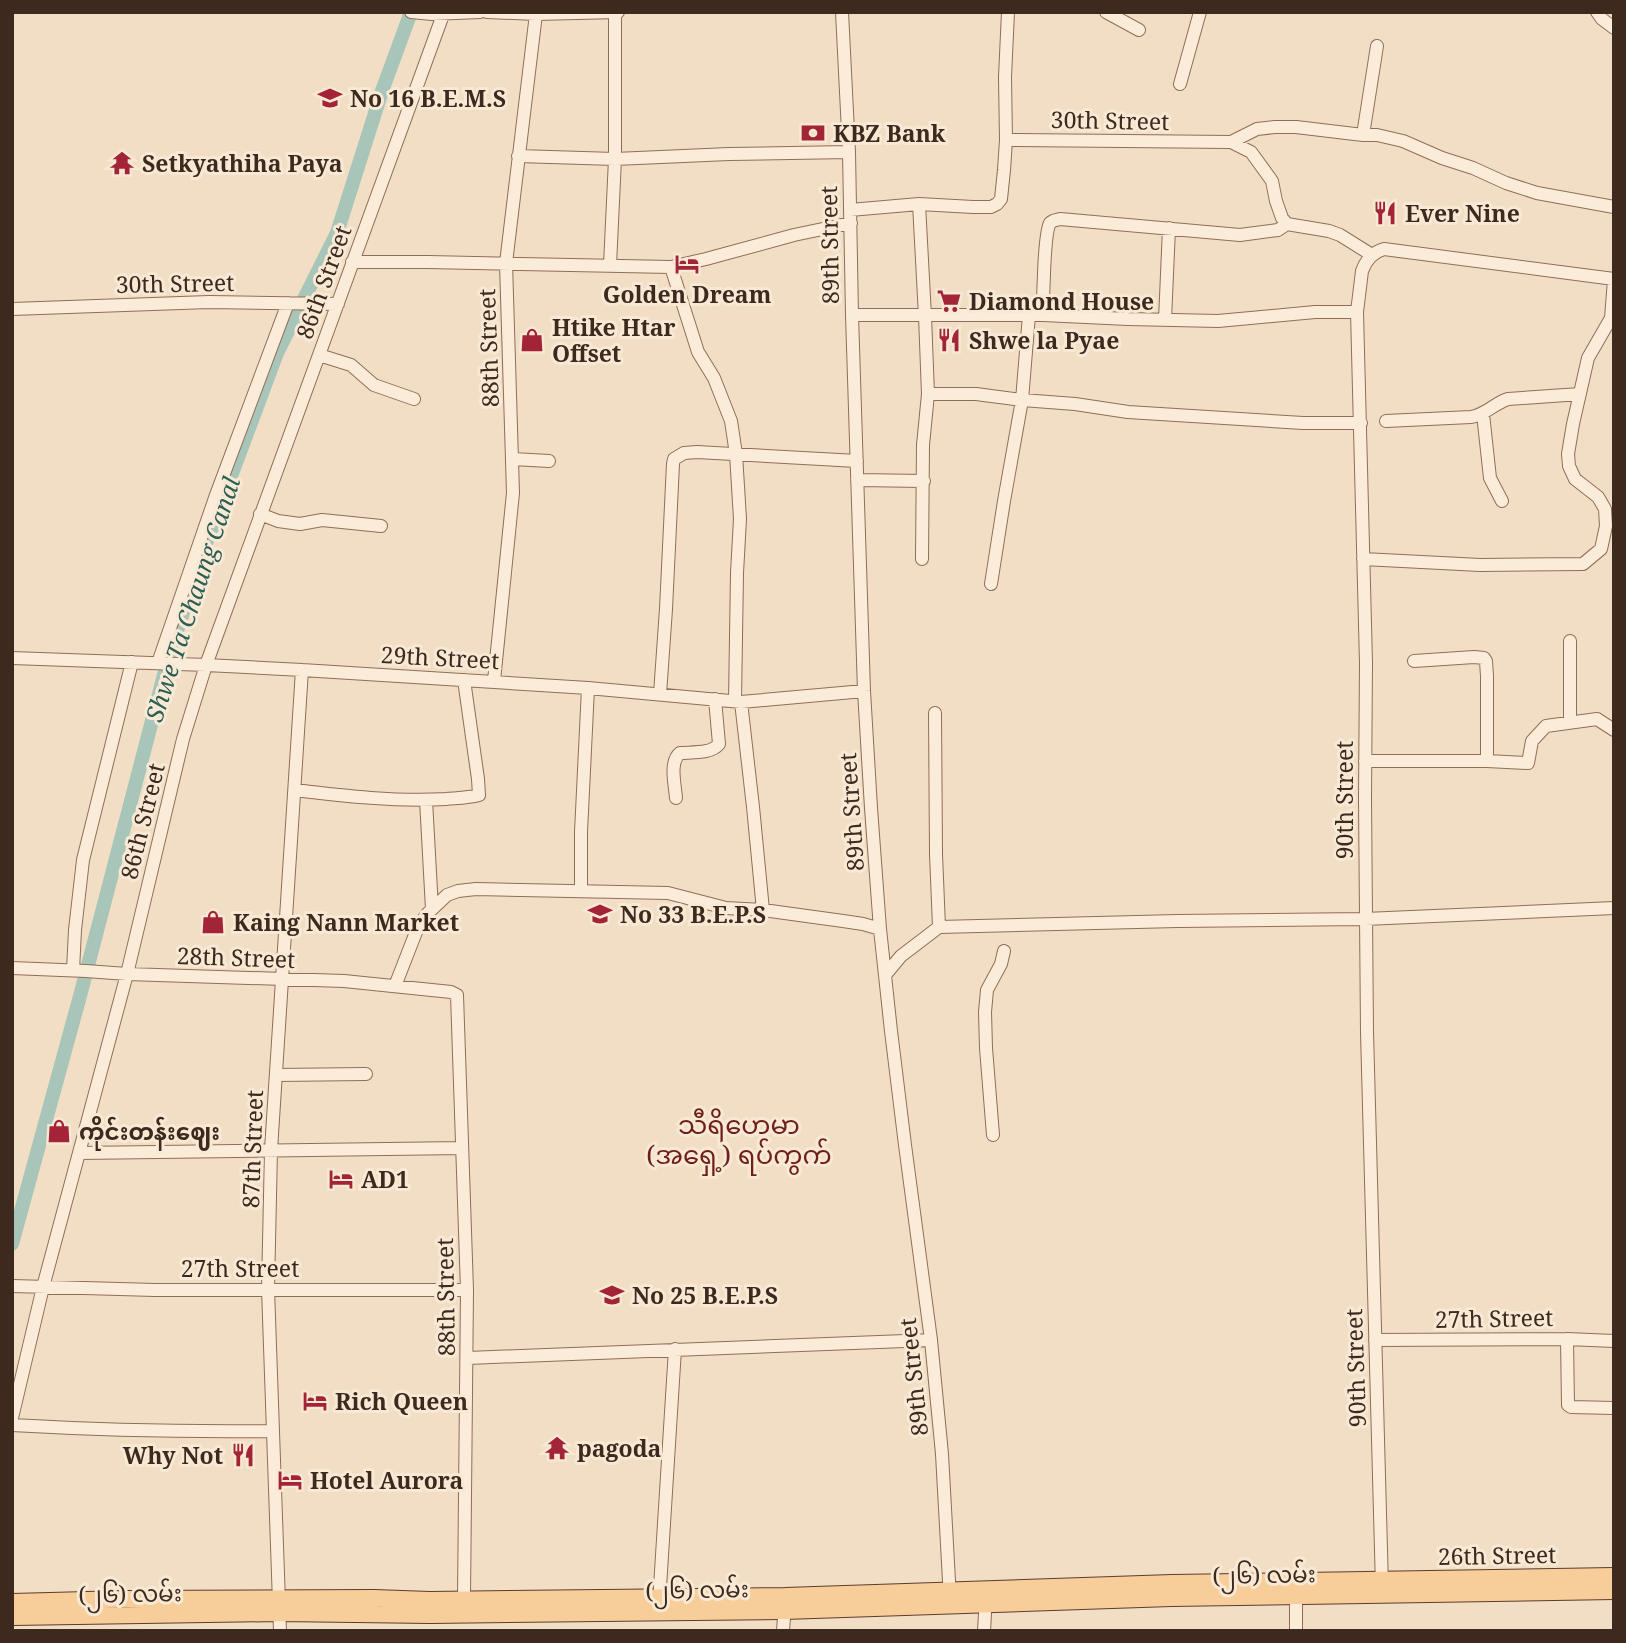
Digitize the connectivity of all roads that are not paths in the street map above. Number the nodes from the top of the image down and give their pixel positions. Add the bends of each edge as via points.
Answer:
1 (411, 12) edge
2 (480, 12) edge
3 (487, 12) edge
4 (617, 12) edge
5 (842, 12) edge
6 (1008, 12) edge
7 (1106, 12) edge
8 (1200, 12) edge
9 (1597, 12) edge
10 (440, 13) edge
11 (536, 14) edge
12 (1614, 28) edge
13 (1139, 30) dead end
14 (1377, 46) dead end
15 (1180, 84) dead end
16 (1363, 135) junction
17 (1006, 140) junction
18 (1230, 142) junction
19 (849, 152) junction
20 (518, 156) junction
21 (615, 159) junction
22 (919, 204) junction
23 (1614, 207) edge
24 (850, 217) junction
25 (1287, 224) junction
26 (1169, 228) junction
27 (1372, 255) junction
28 (352, 262) junction
29 (506, 263) junction
30 (610, 265) junction
31 (671, 267) junction
32 (1614, 280) edge
33 (292, 303) junction
34 (333, 304) junction
35 (12, 309) edge
36 (1357, 312) junction
37 (852, 315) junction
38 (1036, 315) junction
39 (925, 316) junction
40 (1165, 320) junction
41 (319, 355) junction
42 (928, 394) junction
43 (1580, 394) junction
44 (414, 400) dead end
45 (1022, 400) junction
46 (1483, 414) junction
47 (1386, 421) dead end
48 (1361, 424) junction
49 (736, 454) junction
50 (513, 459) junction
51 (550, 461) dead end
52 (857, 461) junction
53 (857, 480) junction
54 (924, 481) junction
55 (1502, 501) dead end
56 (260, 514) junction
57 (381, 526) dead end
58 (922, 559) dead end
59 (1363, 559) junction
60 (991, 584) dead end
61 (1570, 641) dead end
62 (12, 658) edge
63 (1414, 661) dead end
64 (132, 662) junction
65 (159, 663) junction
66 (206, 664) junction
67 (302, 670) junction
68 (464, 680) junction
69 (494, 681) junction
70 (588, 688) junction
71 (864, 691) junction
72 (660, 694) junction
73 (715, 699) junction
74 (738, 701) junction
75 (935, 713) dead end
76 (1570, 722) junction
77 (1614, 730) edge
78 (1365, 761) junction
79 (1487, 761) junction
80 (295, 790) junction
81 (676, 797) dead end
82 (426, 800) junction
83 (581, 890) junction
84 (1614, 908) edge
85 (432, 909) junction
86 (763, 910) junction
87 (1365, 919) junction
88 (939, 927) junction
89 (880, 929) junction
90 (1004, 951) dead end
91 (12, 968) edge
92 (79, 970) junction
93 (127, 974) junction
94 (886, 974) junction
95 (282, 979) junction
96 (395, 986) junction
97 (457, 995) joint
98 (366, 1074) dead end
99 (276, 1075) junction
100 (993, 1135) dead end
101 (462, 1148) junction
102 (271, 1150) junction
103 (79, 1153) junction
104 (18, 1287) edge
105 (43, 1287) junction
106 (268, 1289) junction
107 (467, 1290) junction
108 (1567, 1339) junction
109 (931, 1340) junction
110 (1375, 1340) junction
111 (1614, 1341) edge
112 (674, 1349) junction
113 (468, 1358) junction
114 (1614, 1408) edge
115 (12, 1418) edge
116 (12, 1425) edge
117 (273, 1431) junction
118 (1614, 1576) edge
119 (1382, 1587) junction
120 (1296, 1589) junction
121 (1614, 1591) edge
122 (986, 1597) junction
123 (950, 1598) junction
124 (464, 1599) junction
125 (12, 1602) edge
126 (785, 1604) junction
127 (659, 1605) junction
128 (279, 1606) junction
129 (12, 1617) edge
130 (280, 1631) edge
131 (783, 1631) edge
132 (984, 1631) edge
133 (1296, 1631) edge

1 - 10 street
2 - 10 street
3 - 11 street
4 - 11 street
4 - 21 street
5 - 19 street, 89th Street
6 - 17 street
7 - 13 street
8 - 15 street
9 - 12 street
10 - 28 street, 86th Street
11 - 20 street, 88th Street
14 - 16 street
16 - 18 street via 1275,127 1257,129
16 - 23 street via 1403,141 1537,193
17 - 18 street, 30th Street
17 - 22 street via 997,204
18 - 25 street via 1251,152 1272,181
19 - 21 street
19 - 24 street, 89th Street
20 - 21 street
20 - 29 street, 88th Street
21 - 30 street
22 - 24 street
22 - 39 street
24 - 31 street
24 - 37 street, 89th Street
25 - 26 street via 1278,230 1240,235
25 - 27 street via 1340,235
26 - 38 street via 1053,220
26 - 40 street
27 - 32 street via 1384,249 1401,250
27 - 36 street, 90th Street via 1362,271
28 - 29 street
28 - 34 street, 86th Street
29 - 30 street
29 - 50 street, 88th Street
30 - 31 street
31 - 49 street via 698,352 731,421
32 - 43 street via 1611,318 1588,358
33 - 34 street, 30th Street
33 - 35 street, 30th Street
33 - 65 street via 216,495
34 - 41 street, 86th Street
36 - 40 street
36 - 48 street, 90th Street
37 - 39 street
37 - 52 street, 89th Street
38 - 39 street
38 - 40 street
38 - 45 street
39 - 42 street
41 - 44 street via 351,365 374,385
41 - 56 street, 86th Street
42 - 45 street
42 - 54 street
43 - 46 street via 1508,399
43 - 59 street via 1569,466 1575,479 1598,497 1606,518 1601,549 1583,564
45 - 48 street via 1128,412
45 - 60 street
46 - 47 street
46 - 55 street via 1490,478
48 - 59 street, 90th Street
49 - 52 street
49 - 72 street via 684,453 674,459
49 - 74 street
50 - 51 street
50 - 69 street, 88th Street
52 - 53 street, 89th Street
53 - 54 street
53 - 71 street, 89th Street
54 - 58 street
56 - 57 street via 300,524 322,520
56 - 66 street, 86th Street
59 - 78 street, 90th Street
61 - 76 street
62 - 64 street, 29th Street
63 - 79 street via 1484,658
64 - 65 street, 29th Street
64 - 92 street via 83,860 75,930
65 - 66 street, 29th Street
66 - 67 street, 29th Street
66 - 93 street, 86th Street via 183,739
67 - 68 street, 29th Street
67 - 80 street, 87th Street
68 - 69 street, 29th Street
68 - 82 street via 479,796
69 - 70 street, 29th Street
70 - 72 street, 29th Street
70 - 83 street
71 - 74 street, 29th Street
71 - 89 street, 89th Street
72 - 73 street, 29th Street
73 - 74 street, 29th Street
73 - 81 street via 719,744 711,750 676,756
74 - 86 street
75 - 88 street
76 - 77 street via 1597,719
76 - 79 street via 1546,726 1532,741 1528,763
78 - 79 street
78 - 87 street, 90th Street
80 - 82 street
80 - 95 street, 87th Street
82 - 85 street
83 - 85 street via 458,891
83 - 86 street via 668,893 726,908
84 - 87 street
85 - 96 street via 418,927
86 - 89 street
87 - 88 street
87 - 110 street, 90th Street
88 - 94 street
89 - 94 street, 89th Street
90 - 100 street via 987,990 985,1012
91 - 92 street, 28th Street
92 - 93 street, 28th Street
93 - 95 street, 28th Street
93 - 103 street, 86th Street
94 - 109 street, 89th Street
95 - 96 street, 28th Street
95 - 99 street, 87th Street
96 - 97 street, 28th Street
97 - 101 street, 88th Street
98 - 99 street
99 - 102 street, 87th Street
101 - 102 street
101 - 107 street, 88th Street
102 - 103 street
102 - 106 street, 87th Street
103 - 105 street, 86th Street
104 - 105 street, 27th Street
105 - 106 street, 27th Street
105 - 115 street, 86th Street
106 - 107 street, 27th Street
106 - 117 street, 87th Street
107 - 113 street, 88th Street
108 - 110 street, 27th Street
108 - 111 street, 27th Street
108 - 114 street via 1568,1405
109 - 112 street
109 - 123 street, 89th Street
110 - 119 street, 90th Street
112 - 113 street
112 - 127 street
113 - 124 street, 88th Street
116 - 117 street
117 - 128 street, 87th Street
118 - 119 main road, 26th Street
119 - 120 main road, (၂၆) လမ်း
119 - 121 main road, 26th Street
120 - 122 main road, (၂၆) လမ်း
120 - 133 street
122 - 123 main road, (၂၆) လမ်း
122 - 132 street
123 - 126 main road, (၂၆) လမ်း
124 - 127 main road, (၂၆) လမ်း
124 - 128 main road, (၂၆) လမ်း
125 - 128 main road, (၂၆) လမ်း via 125,1599
126 - 127 main road, (၂၆) လမ်း
126 - 131 street
127 - 128 main road, (၂၆) လမ်း via 430,1615
128 - 129 main road, (၂၆) လမ်း
128 - 130 street, 87th Street

